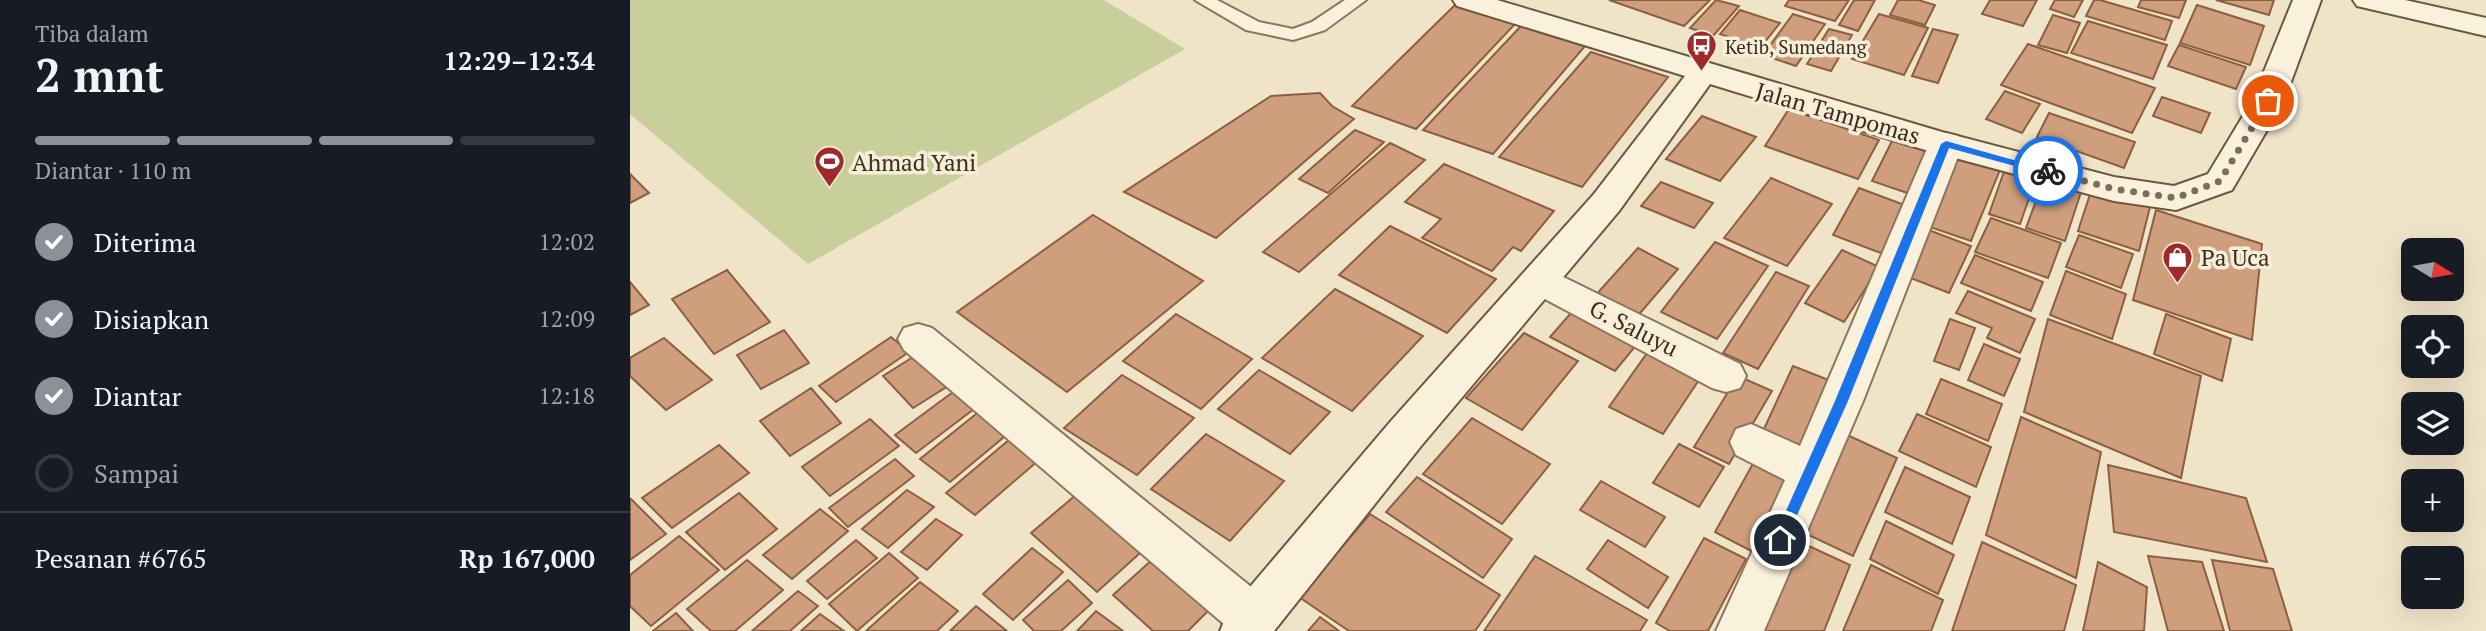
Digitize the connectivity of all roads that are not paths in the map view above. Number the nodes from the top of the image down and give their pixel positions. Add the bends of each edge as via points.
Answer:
1 (1204, 0) edge
2 (1357, 0) edge
3 (1467, 0) edge
4 (2307, 0) edge
5 (2367, 0) edge
6 (2486, 27) edge
7 (1702, 73) junction
8 (1946, 144) junction
9 (1541, 280) junction
10 (918, 339) dead end
11 (1726, 376) dead end
12 (1751, 442) dead end
13 (1810, 472) junction
14 (1249, 625) edge
15 (1740, 631) edge

1 - 2 lane via 1254,27 1289,33 1306,32
3 - 7 street, Jalan Tampomas
4 - 8 street, Jalan Tampomas via 2268,101 2220,181 2176,198 2114,189
5 - 6 street
7 - 8 street, Jalan Tampomas
7 - 9 street via 1668,124
8 - 13 street
9 - 11 street, G. Saluyu
9 - 14 street
10 - 14 street
12 - 13 street
13 - 15 street

